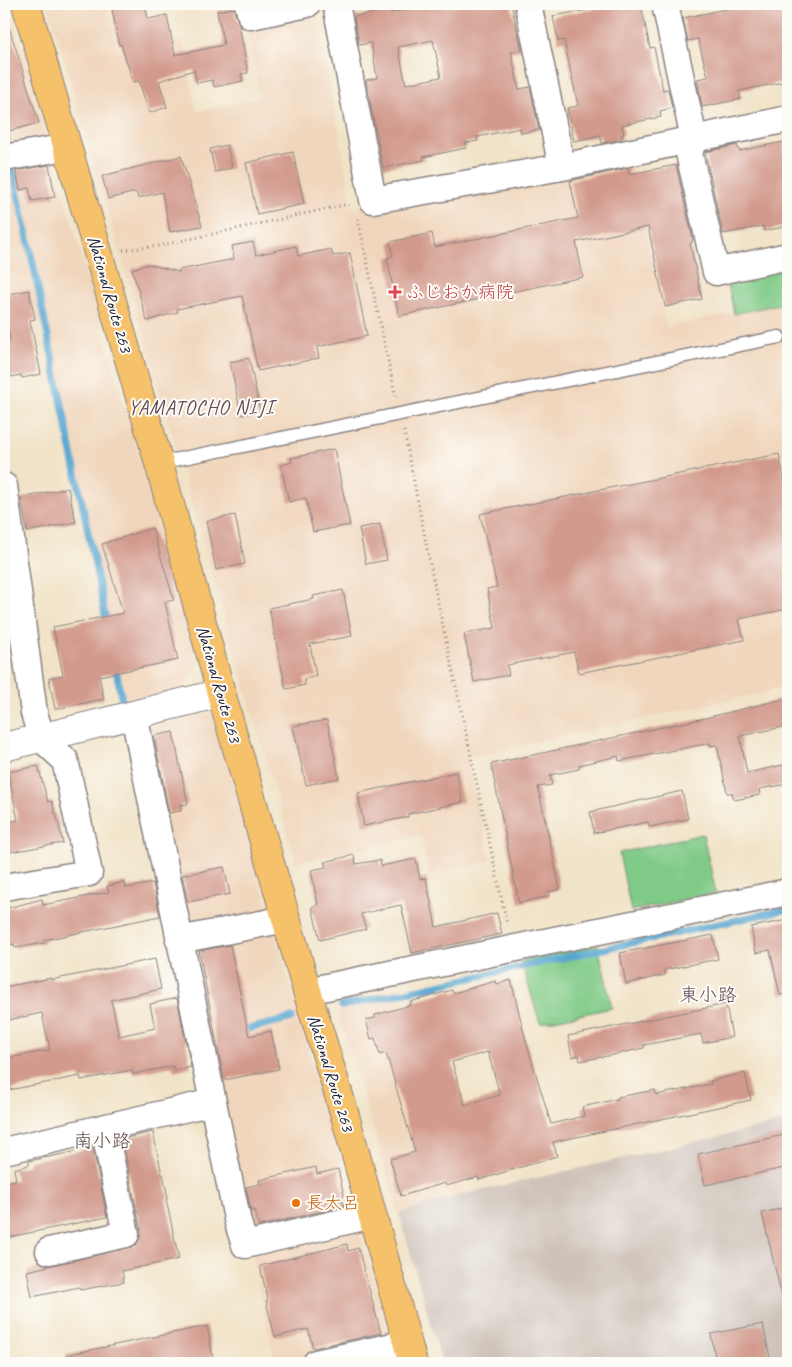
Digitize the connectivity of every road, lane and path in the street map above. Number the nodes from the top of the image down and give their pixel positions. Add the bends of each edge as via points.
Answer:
1 (26, 4) edge
2 (248, 4) edge
3 (307, 4) edge
4 (528, 4) edge
5 (664, 4) edge
6 (337, 10) edge
7 (788, 119) edge
8 (694, 139) junction
9 (67, 147) junction
10 (9, 157) edge
11 (562, 167) junction
12 (355, 203) dead end
13 (357, 212) dead end
14 (116, 250) dead end
15 (788, 256) edge
16 (779, 337) dead end
17 (401, 415) junction
18 (159, 463) junction
19 (4, 486) edge
20 (221, 693) junction
21 (134, 715) junction
22 (42, 738) junction
23 (4, 747) edge
24 (4, 887) edge
25 (788, 892) edge
26 (286, 919) junction
27 (180, 940) junction
28 (510, 950) junction
29 (307, 992) junction
30 (213, 1102) junction
31 (104, 1128) junction
32 (4, 1151) edge
33 (372, 1215) junction
34 (49, 1250) dead end
35 (410, 1353) edge
36 (316, 1363) edge

1 - 9 highway, National Route 263
2 - 3 street via 251,16
4 - 11 street
5 - 8 street
6 - 11 street via 373,200
7 - 8 street
8 - 11 street
8 - 15 street via 689,153 716,272
9 - 10 street
9 - 18 highway, National Route 263
12 - 14 path via 158,246
13 - 17 path
16 - 17 lane
17 - 18 lane
17 - 28 path via 507,921
18 - 20 highway, National Route 263
19 - 22 street via 34,713
20 - 21 street
20 - 26 highway, National Route 263
21 - 22 street
21 - 27 street
22 - 23 street
22 - 24 street via 64,760 88,873
25 - 28 street
26 - 27 street
26 - 29 highway, National Route 263
27 - 30 street
28 - 29 street
29 - 33 highway, National Route 263
30 - 31 street
30 - 33 street via 245,1245
31 - 32 street
31 - 34 street via 126,1234
33 - 35 highway, National Route 263
35 - 36 street

